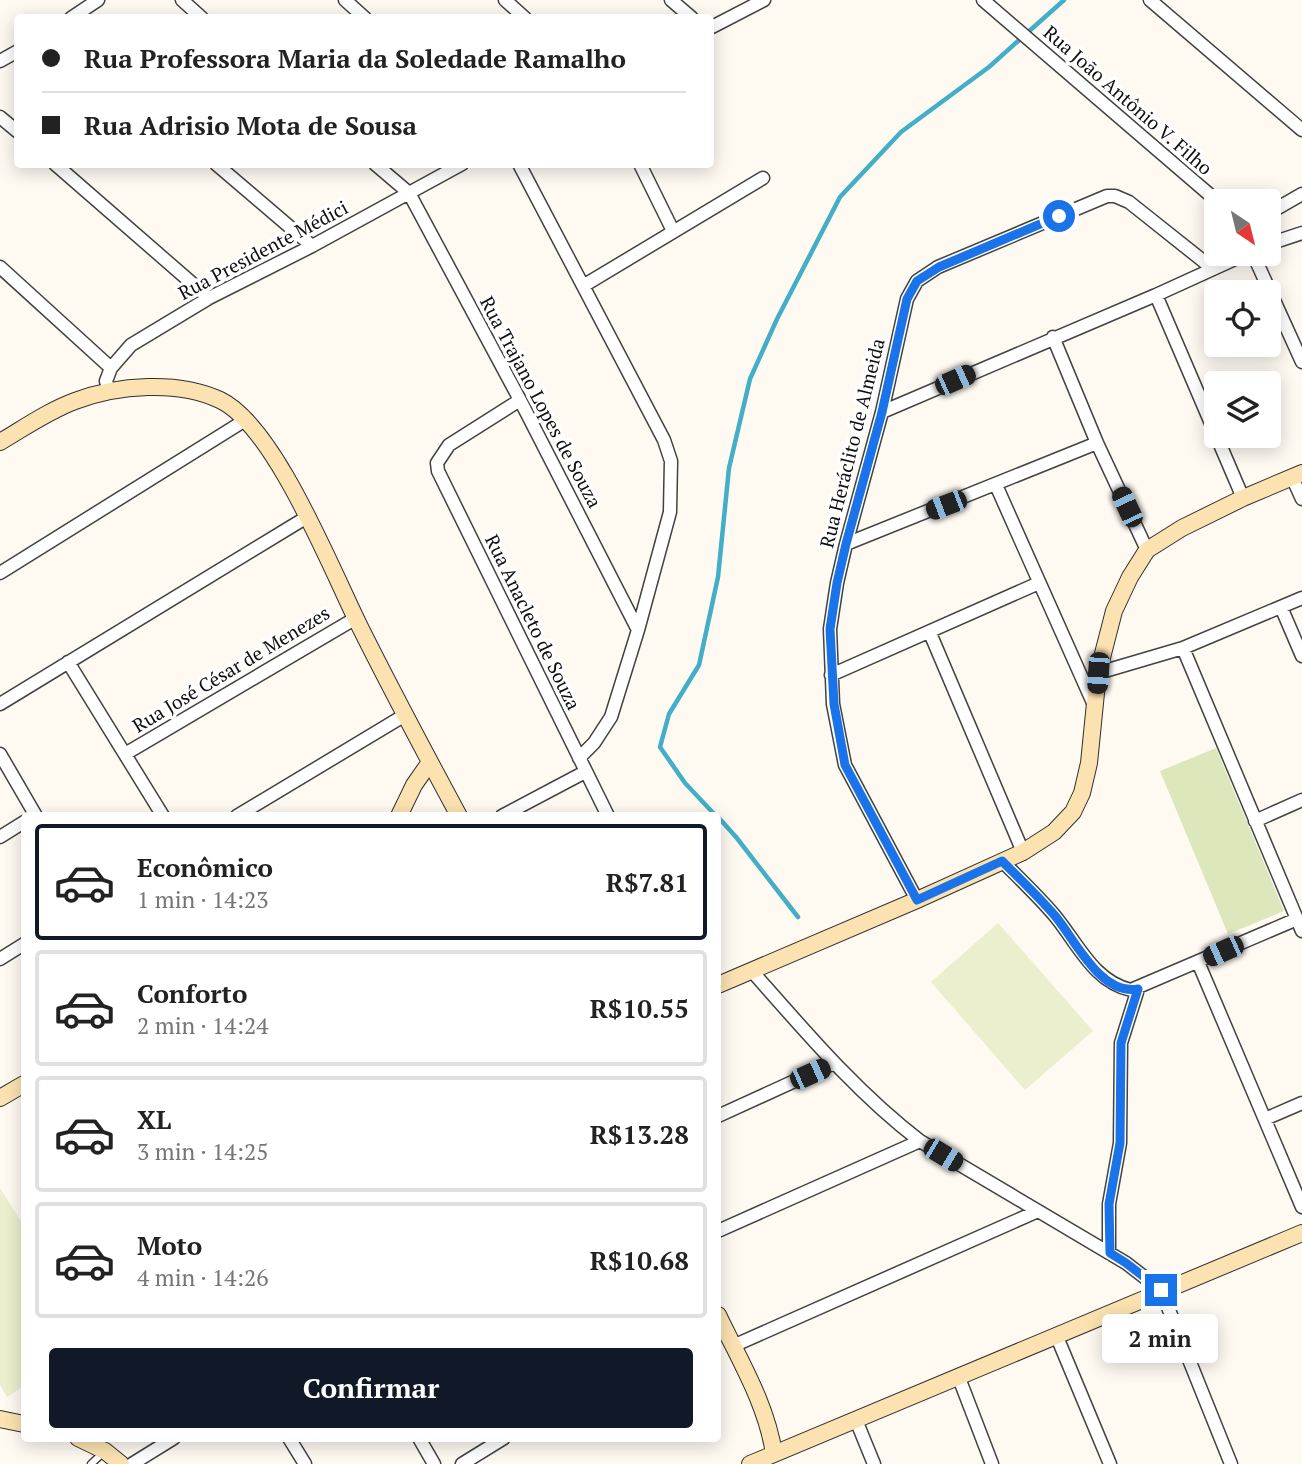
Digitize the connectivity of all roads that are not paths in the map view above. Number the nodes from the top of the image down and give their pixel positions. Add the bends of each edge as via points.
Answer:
1 (98, 0) edge
2 (181, 0) edge
3 (345, 0) edge
4 (505, 0) edge
5 (671, 0) edge
6 (764, 0) edge
7 (983, 0) edge
8 (1150, 0) edge
9 (77, 14) edge
10 (197, 14) edge
11 (361, 14) edge
12 (521, 14) edge
13 (687, 14) edge
14 (714, 26) edge
15 (0, 117) edge
16 (14, 129) edge
17 (1302, 130) edge
18 (60, 168) edge
19 (221, 168) edge
20 (380, 168) edge
21 (455, 168) edge
22 (521, 168) edge
23 (642, 168) edge
24 (762, 178) dead end
25 (1204, 190) edge
26 (409, 193) junction
27 (1302, 194) edge
28 (1281, 206) edge
29 (673, 231) junction
30 (1302, 233) edge
31 (1281, 240) edge
32 (312, 246) junction
33 (1217, 266) edge
34 (1258, 266) edge
35 (0, 267) edge
36 (1212, 268) junction
37 (583, 286) junction
38 (1156, 295) junction
39 (209, 298) junction
40 (1053, 337) junction
41 (1302, 362) edge
42 (111, 368) junction
43 (108, 391) junction
44 (520, 400) junction
45 (882, 412) junction
46 (247, 419) junction
47 (0, 442) edge
48 (1097, 443) junction
49 (1297, 475) edge
50 (996, 485) junction
51 (1243, 498) junction
52 (1302, 499) edge
53 (307, 517) junction
54 (846, 544) junction
55 (1147, 550) junction
56 (0, 573) edge
57 (1039, 583) junction
58 (1302, 598) edge
59 (1281, 607) junction
60 (356, 618) junction
61 (638, 630) junction
62 (930, 634) junction
63 (1183, 648) junction
64 (1302, 656) edge
65 (68, 662) junction
66 (1098, 673) junction
67 (831, 675) junction
68 (0, 704) edge
69 (1096, 708) junction
70 (405, 715) junction
71 (0, 754) edge
72 (125, 754) junction
73 (579, 758) junction
74 (430, 762) junction
75 (585, 772) junction
76 (1302, 800) edge
77 (34, 812) edge
78 (161, 812) edge
79 (244, 812) edge
80 (401, 812) edge
81 (457, 812) edge
82 (510, 812) edge
83 (606, 812) edge
84 (1255, 821) junction
85 (21, 824) edge
86 (0, 836) edge
87 (1023, 852) junction
88 (1002, 861) junction
89 (917, 900) junction
90 (1300, 925) edge
91 (21, 946) edge
92 (0, 959) edge
93 (1198, 962) junction
94 (751, 970) junction
95 (721, 984) edge
96 (1138, 989) junction
97 (834, 1063) junction
98 (21, 1086) edge
99 (0, 1098) edge
100 (1302, 1103) edge
101 (721, 1115) edge
102 (1265, 1119) junction
103 (920, 1141) junction
104 (1302, 1207) edge
105 (1038, 1211) junction
106 (721, 1230) edge
107 (1302, 1233) edge
108 (1110, 1253) junction
109 (1161, 1290) junction
110 (721, 1321) edge
111 (1057, 1336) junction
112 (733, 1346) junction
113 (959, 1378) junction
114 (0, 1419) edge
115 (856, 1420) junction
116 (21, 1423) edge
117 (86, 1442) edge
118 (168, 1442) edge
119 (291, 1442) edge
120 (421, 1442) edge
121 (498, 1442) edge
122 (105, 1451) junction
123 (774, 1454) junction
124 (91, 1464) edge
125 (121, 1464) edge
126 (132, 1464) edge
127 (305, 1464) edge
128 (434, 1464) edge
129 (462, 1464) edge
130 (752, 1464) edge
131 (874, 1464) edge
132 (992, 1464) edge
133 (1110, 1464) edge
134 (1231, 1464) edge

1 - 9 street
2 - 10 street
3 - 11 street
4 - 12 street
5 - 13 street
6 - 14 street
7 - 25 street, Rua João Antônio V. Filho
8 - 17 street
15 - 16 street
18 - 39 street
19 - 32 street
20 - 26 street
21 - 26 street, Rua Presidente Médici
22 - 37 street
23 - 29 street
24 - 29 street
26 - 32 street, Rua Presidente Médici
26 - 44 street, Rua Trajano Lopes de Souza
27 - 28 street
29 - 37 street
30 - 31 street
32 - 39 street, Rua Presidente Médici
33 - 36 street
34 - 41 street
35 - 42 street
36 - 38 street
36 - 45 street, Rua Heráclito de Almeida via 1115,195 926,274 911,289
37 - 61 street via 671,461 670,512
38 - 40 street
38 - 51 street
39 - 42 street, Rua Presidente Médici via 131,345
40 - 45 street
40 - 48 street
42 - 43 street
43 - 46 street via 160,388 198,393 222,401
43 - 47 street via 73,402
44 - 61 street, Rua Trajano Lopes de Souza
44 - 73 street, Rua Anacleto de Souza via 449,445 437,463 440,478
45 - 54 street, Rua Heráclito de Almeida
46 - 53 street via 267,444
46 - 56 street
48 - 50 street
48 - 55 street
49 - 51 street
49 - 52 street
50 - 54 street
50 - 57 street
51 - 55 street
53 - 60 street
53 - 65 street
54 - 67 street, Rua Heráclito de Almeida via 830,629
55 - 66 street via 1114,611
57 - 62 street
57 - 69 street
58 - 59 street
59 - 63 street
59 - 64 street
60 - 70 street
60 - 72 street, Rua José César de Menezes
61 - 73 street via 611,717
62 - 67 street
62 - 87 street
63 - 66 street
63 - 84 street
65 - 68 street
65 - 72 street
66 - 69 street
67 - 89 street, Rua Heráclito de Almeida via 845,765
69 - 87 street via 1084,783 1073,812 1054,832
70 - 74 street
70 - 79 street
71 - 77 street
72 - 78 street
73 - 75 street, Rua Anacleto de Souza
74 - 80 street
74 - 81 street
75 - 82 street
75 - 83 street, Rua Anacleto de Souza
76 - 84 street
84 - 90 street
85 - 86 street
87 - 88 street
88 - 89 street
88 - 96 street via 1056,918 1093,968 1119,988
89 - 94 street
90 - 93 street
91 - 92 street
93 - 96 street
93 - 102 street
94 - 95 street
94 - 97 street
96 - 108 street via 1121,1043 1120,1143 1109,1204
97 - 101 street
97 - 103 street
98 - 99 street
100 - 102 street
102 - 104 street
103 - 105 street
103 - 106 street
105 - 108 street
105 - 112 street
107 - 109 street
108 - 109 street
109 - 111 street
109 - 134 street
110 - 112 street
111 - 113 street
111 - 133 street
112 - 123 street via 764,1413
113 - 115 street
113 - 132 street
114 - 116 street
115 - 123 street
115 - 131 street
117 - 122 street
118 - 126 street
119 - 127 street
120 - 128 street
121 - 129 street
122 - 124 lane
122 - 125 street
123 - 130 street

